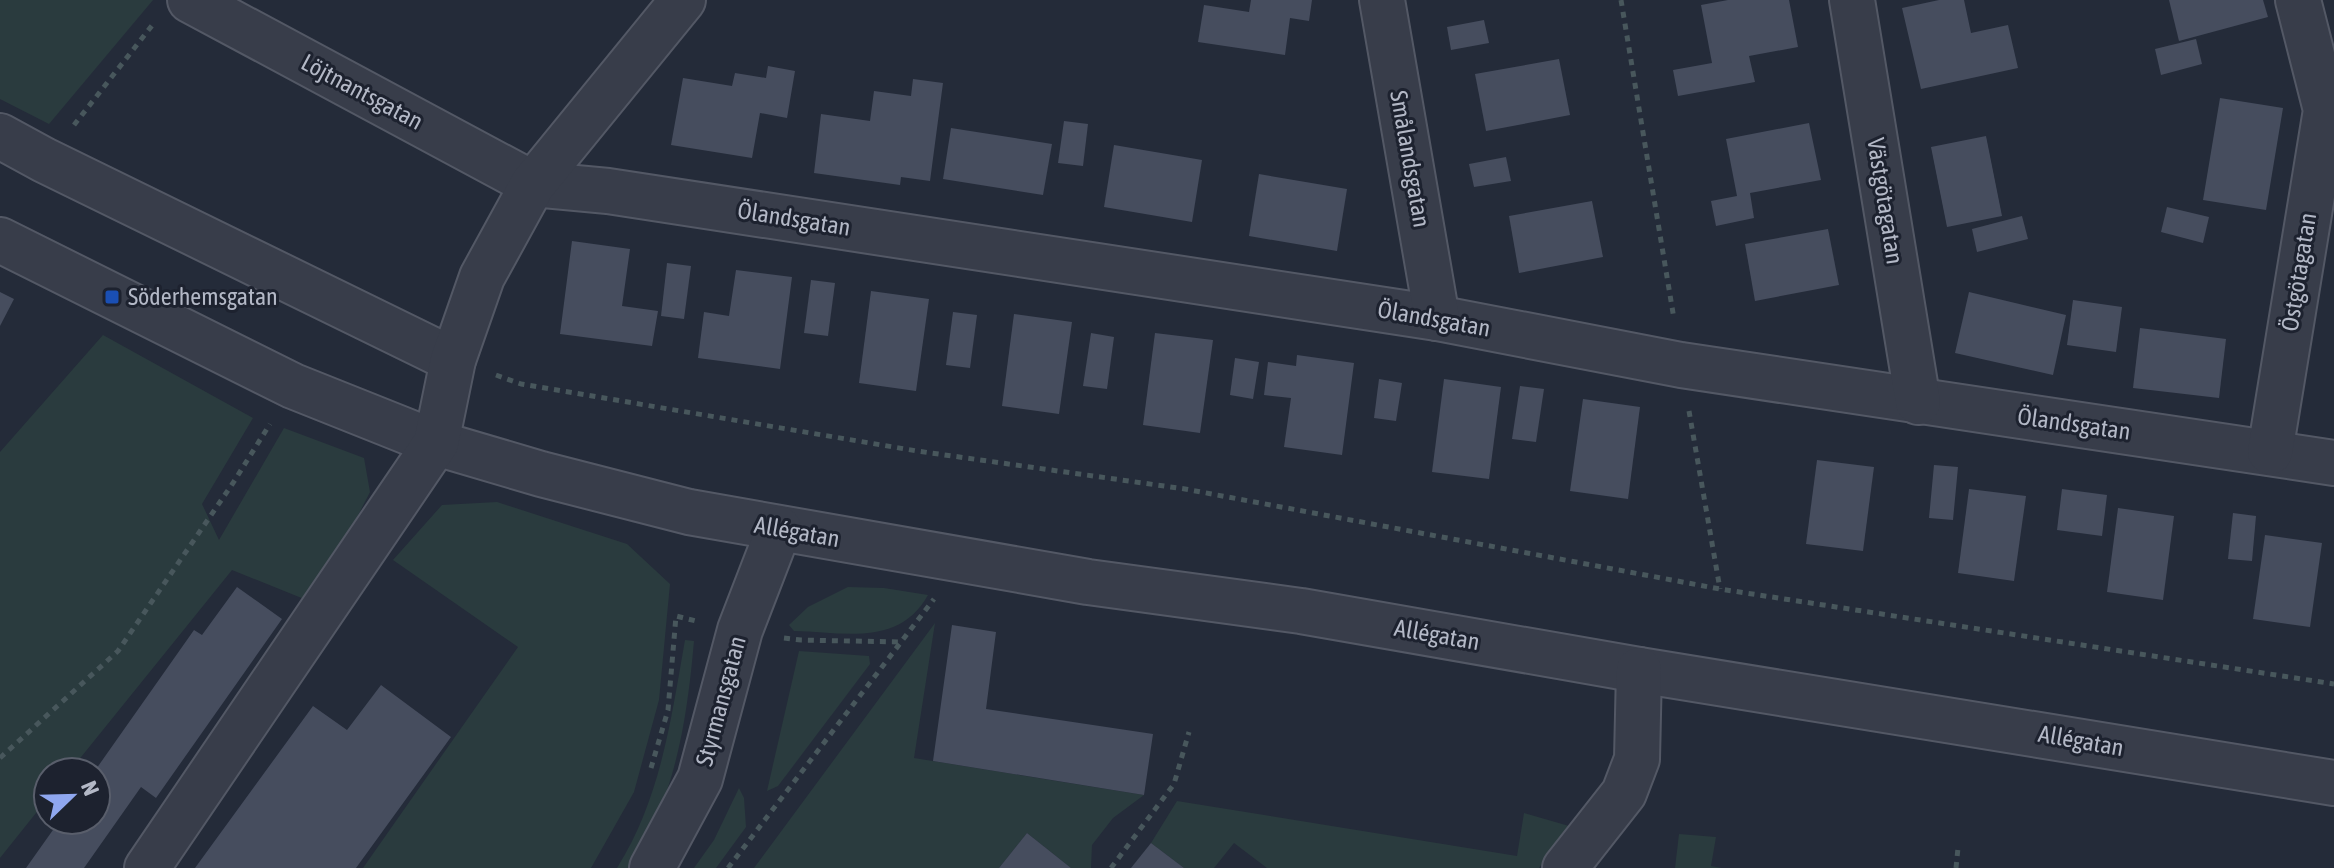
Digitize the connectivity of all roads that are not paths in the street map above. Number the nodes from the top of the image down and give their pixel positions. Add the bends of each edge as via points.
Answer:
1 (683, 0) edge
2 (1382, 0) edge
3 (1852, 0) edge
4 (2298, 0) edge
5 (176, 6) edge
6 (0, 136) edge
7 (533, 184) junction
8 (0, 240) edge
9 (1437, 318) junction
10 (453, 360) junction
11 (1918, 402) junction
12 (436, 443) junction
13 (2270, 452) junction
14 (2334, 463) edge
15 (779, 529) junction
16 (1639, 670) junction
17 (2334, 783) edge
18 (147, 868) edge
19 (652, 868) edge
20 (1565, 868) edge

1 - 7 street
2 - 9 street, Smålandsgatan
3 - 11 street, Västgötagatan
4 - 13 street, Östgötagatan via 2326,110
5 - 7 street, Löjtnantsgatan
6 - 10 street
7 - 9 street, Ölandsgatan via 608,191
7 - 10 street via 482,277
8 - 12 street, Allégatan via 293,386
9 - 11 street, Ölandsgatan via 1681,365
10 - 12 street
11 - 13 street, Ölandsgatan
12 - 15 street, Allégatan via 640,500
12 - 18 street
13 - 14 street, Ölandsgatan
15 - 16 street, Allégatan
15 - 19 street, Styrmansgatan via 740,630 700,779
16 - 17 street, Allégatan
16 - 20 street via 1633,770 1624,793

